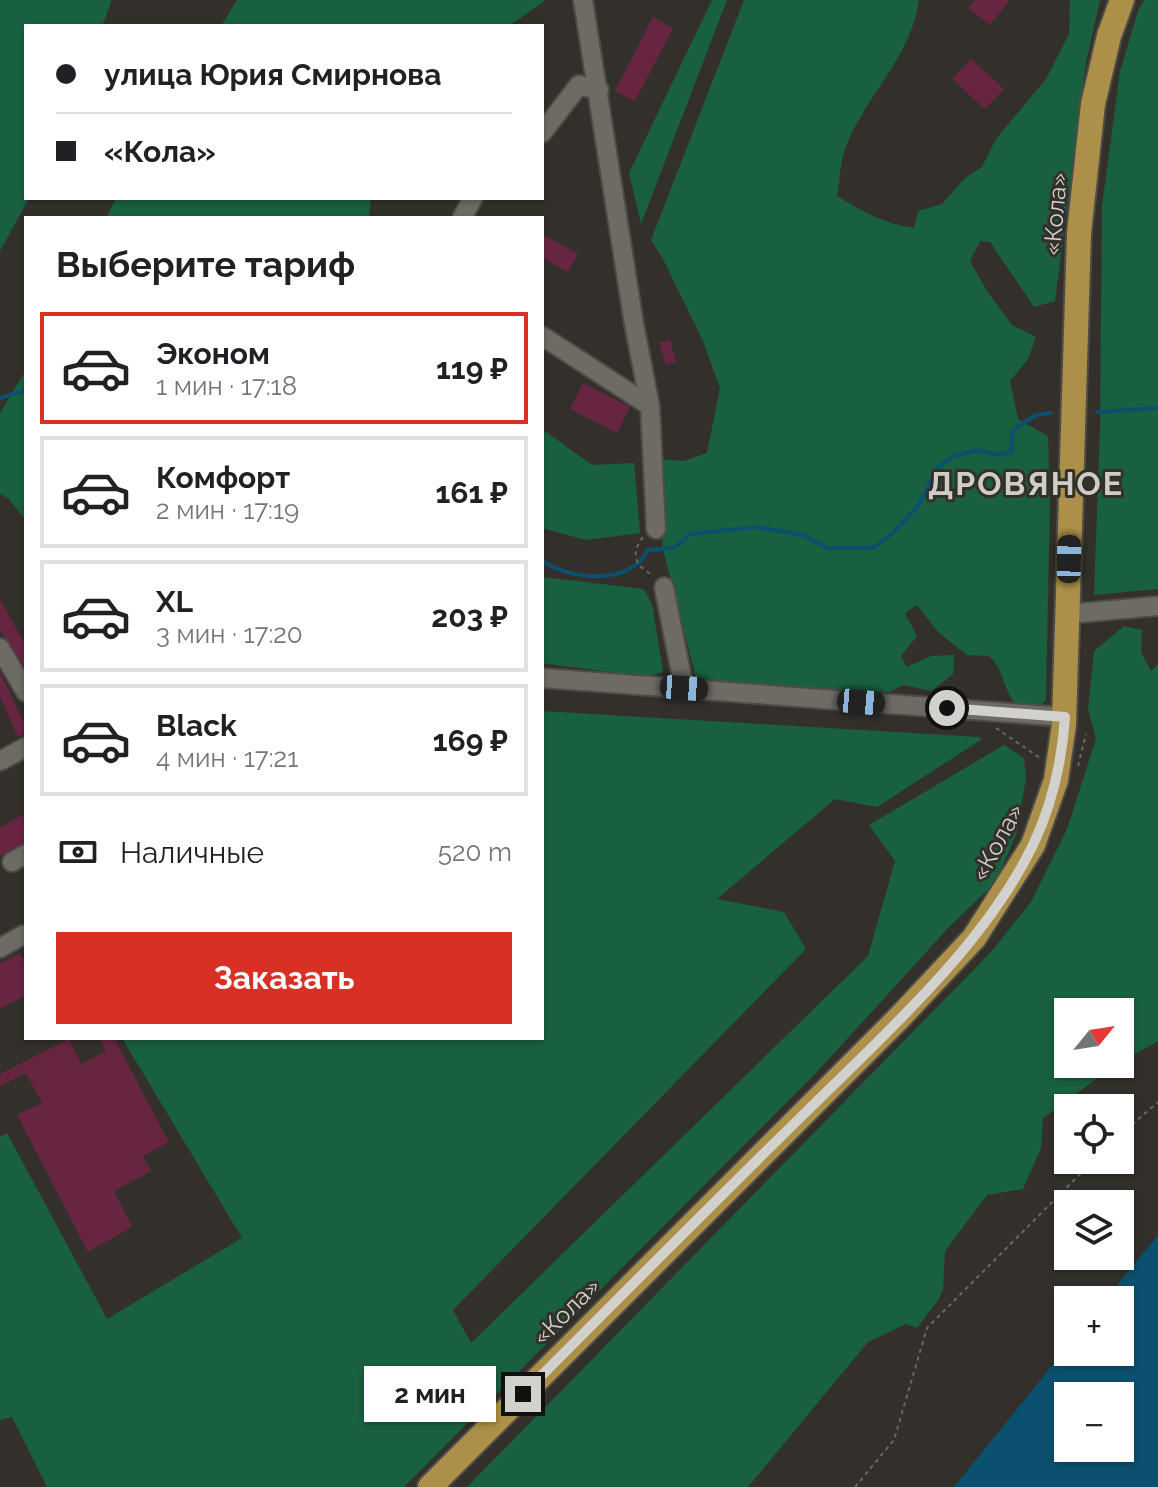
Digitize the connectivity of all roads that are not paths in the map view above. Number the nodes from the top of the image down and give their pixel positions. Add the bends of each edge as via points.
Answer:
1 (583, 0) edge
2 (1122, 0) edge
3 (599, 90) junction
4 (544, 130) edge
5 (544, 337) edge
6 (650, 406) junction
7 (656, 529) road end
8 (664, 587) dead end
9 (1158, 606) edge
10 (1068, 614) junction
11 (0, 648) edge
12 (544, 678) edge
13 (684, 688) junction
14 (24, 689) edge
15 (1065, 717) junction
16 (24, 748) edge
17 (0, 761) edge
18 (23, 935) dead end
19 (0, 948) edge
20 (430, 1487) edge

1 - 3 street
2 - 10 highway, «Кола» via 1093,104 1079,233
3 - 4 street via 579,85
3 - 6 street
5 - 6 street
6 - 7 street
8 - 13 street
9 - 10 street
10 - 15 highway, «Кола»
11 - 14 street
12 - 13 street
13 - 15 street
15 - 20 highway, «Кола» via 1056,780 1033,845 974,938
16 - 17 street
18 - 19 street

